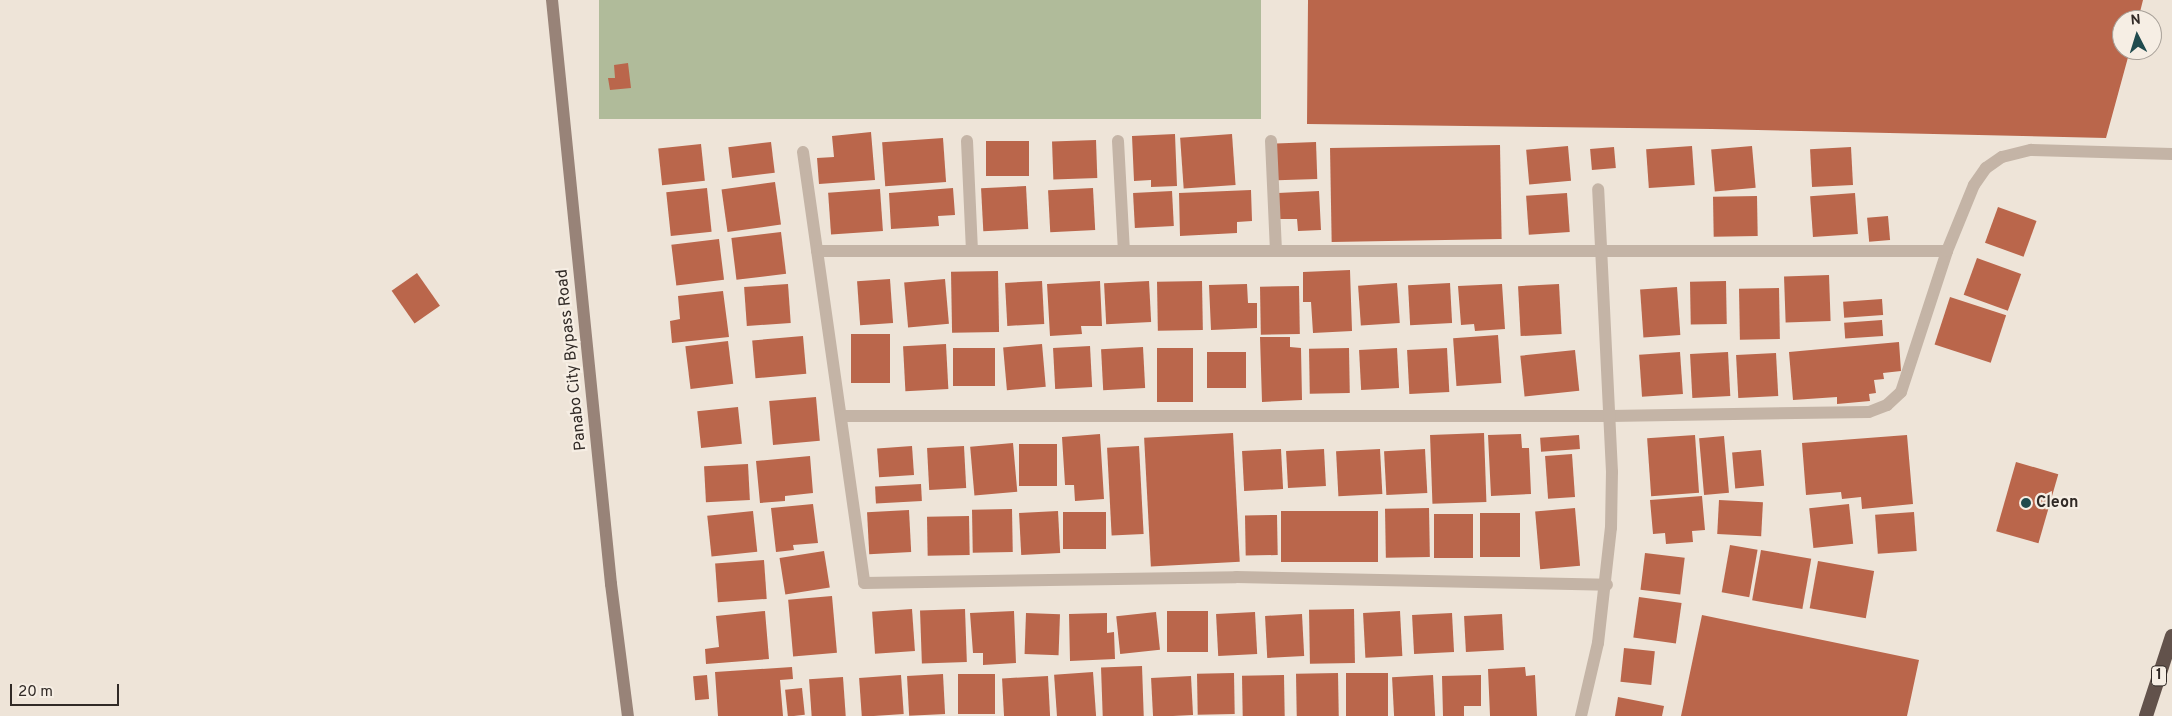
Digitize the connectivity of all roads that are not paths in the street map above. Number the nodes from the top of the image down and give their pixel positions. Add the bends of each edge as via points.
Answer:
1 (552, 0) edge
2 (967, 141) dead end
3 (1118, 141) dead end
4 (1271, 141) dead end
5 (803, 152) dead end
6 (2172, 154) edge
7 (1598, 188) dead end
8 (817, 251) junction
9 (972, 251) junction
10 (1124, 251) junction
11 (1276, 251) junction
12 (1603, 251) junction
13 (1947, 251) junction
14 (841, 416) junction
15 (1610, 416) junction
16 (1607, 585) junction
17 (2172, 636) edge
18 (628, 716) edge
19 (1581, 716) edge
20 (2146, 716) edge

1 - 18 main road, Panabo City Bypass Road via 611,584
2 - 9 street
3 - 10 street
4 - 11 street
5 - 8 street
6 - 13 street via 2031,150 2002,157 1986,168 1974,185
7 - 12 street
8 - 9 street
8 - 14 street
9 - 10 street
10 - 11 street
11 - 12 street
12 - 13 street
12 - 15 street
13 - 15 street via 1901,392 1887,405 1869,412 1840,414
14 - 15 street
14 - 16 street via 864,583 1236,577
15 - 16 street via 1611,528
16 - 19 street
17 - 20 highway, 1

